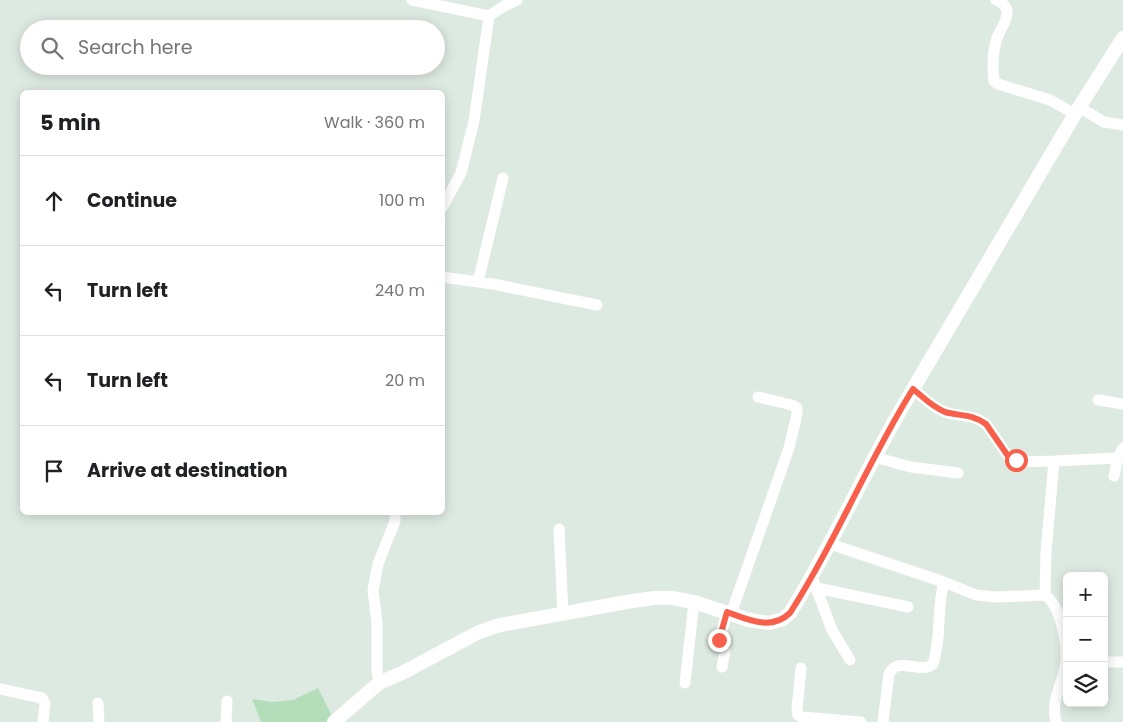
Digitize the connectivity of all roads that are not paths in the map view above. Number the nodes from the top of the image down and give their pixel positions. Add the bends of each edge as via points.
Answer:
1 (412, 0) edge
2 (517, 0) edge
3 (996, 0) edge
4 (489, 16) junction
5 (1123, 38) edge
6 (1077, 110) junction
7 (1123, 125) edge
8 (503, 178) dead end
9 (445, 202) edge
10 (445, 277) edge
11 (478, 282) junction
12 (597, 305) dead end
13 (913, 389) junction
14 (758, 397) dead end
15 (1098, 400) dead end
16 (1123, 404) edge
17 (1120, 453) edge
18 (874, 457) junction
19 (1054, 461) junction
20 (958, 474) dead end
21 (1114, 476) dead end
22 (395, 515) edge
23 (560, 529) dead end
24 (830, 544) junction
25 (944, 582) junction
26 (814, 583) junction
27 (1045, 596) junction
28 (694, 602) junction
29 (908, 607) dead end
30 (729, 613) junction
31 (563, 614) junction
32 (1063, 638) edge
33 (850, 660) dead end
34 (1066, 662) edge
35 (1108, 662) edge
36 (1123, 662) edge
37 (722, 668) dead end
38 (801, 668) dead end
39 (379, 683) junction
40 (685, 683) dead end
41 (0, 689) edge
42 (227, 701) dead end
43 (98, 703) dead end
44 (43, 722) edge
45 (99, 722) edge
46 (226, 722) edge
47 (334, 722) edge
48 (861, 722) edge
49 (883, 722) edge
50 (1056, 722) edge

1 - 4 street
2 - 4 street
3 - 6 street via 1004,4 1008,12 996,43 994,81
4 - 9 street via 474,120 461,172
5 - 6 street
6 - 7 street via 1104,122
6 - 13 street
8 - 11 street
10 - 11 street
11 - 12 street
13 - 18 street
13 - 19 street via 938,409 982,420 1008,456 1020,460
14 - 30 street via 792,405 797,414 789,448
15 - 16 street
17 - 19 street
17 - 21 street
18 - 20 street
18 - 24 street
19 - 27 street
22 - 39 street via 378,564 373,590
23 - 31 street
24 - 25 street
24 - 26 street
25 - 27 street via 986,597
25 - 49 street via 933,664 928,668 898,666 891,669
26 - 29 street
26 - 30 street via 783,620 769,623
26 - 33 street via 832,630
27 - 32 street via 1055,604
28 - 30 street
28 - 31 street via 655,598
28 - 40 street
30 - 37 street via 720,638 725,652
31 - 39 street via 489,628
34 - 50 street via 1055,700
35 - 36 street
38 - 48 street via 798,715
39 - 47 street
41 - 44 street via 42,698 45,704
42 - 46 street
43 - 45 street

